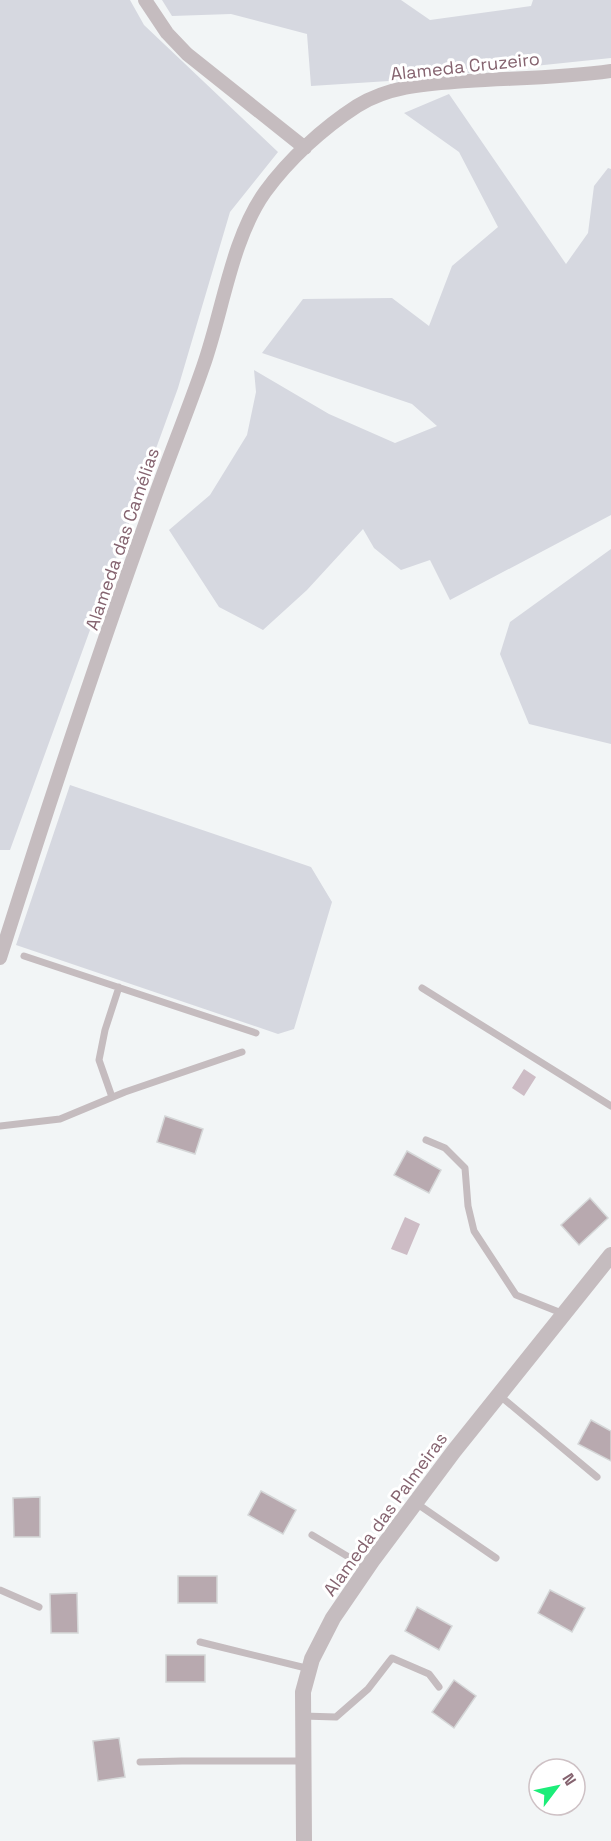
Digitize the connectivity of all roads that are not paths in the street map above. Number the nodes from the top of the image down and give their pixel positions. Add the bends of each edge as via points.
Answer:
1 (145, 0) edge
2 (611, 71) edge
3 (305, 148) junction
4 (24, 956) dead end
5 (0, 958) edge
6 (119, 987) junction
7 (422, 988) dead end
8 (256, 1033) dead end
9 (242, 1052) dead end
10 (112, 1097) junction
11 (611, 1106) edge
12 (0, 1126) edge
13 (426, 1140) dead end
14 (611, 1254) edge
15 (564, 1314) junction
16 (499, 1395) junction
17 (597, 1477) dead end
18 (416, 1503) junction
19 (312, 1535) dead end
20 (496, 1558) dead end
21 (367, 1568) junction
22 (0, 1590) edge
23 (39, 1607) dead end
24 (200, 1642) dead end
25 (310, 1668) junction
26 (439, 1687) dead end
27 (303, 1716) junction
28 (303, 1761) junction
29 (140, 1762) dead end
30 (304, 1841) edge

1 - 3 street via 187,54
2 - 3 street, Alameda Cruzeiro via 421,85 384,92 358,106
3 - 5 street, Alameda das Camélias via 265,193 246,229 204,365 44,818
4 - 6 lane
6 - 8 lane
6 - 10 lane via 99,1060
7 - 11 lane
9 - 10 lane
10 - 12 lane via 60,1119
13 - 15 lane via 446,1148 465,1168 474,1231 516,1295
14 - 15 street, Alameda das Palmeiras
15 - 16 street, Alameda das Palmeiras
16 - 17 lane
16 - 18 street, Alameda das Palmeiras
18 - 20 lane
18 - 21 street, Alameda das Palmeiras
19 - 21 lane
21 - 25 street, Alameda das Palmeiras via 333,1617
22 - 23 lane
24 - 25 lane
25 - 27 street, Alameda das Palmeiras via 303,1692
26 - 27 lane via 429,1674 392,1658 368,1689 336,1717
27 - 28 street, Alameda das Palmeiras
28 - 29 lane
28 - 30 street, Alameda das Palmeiras

